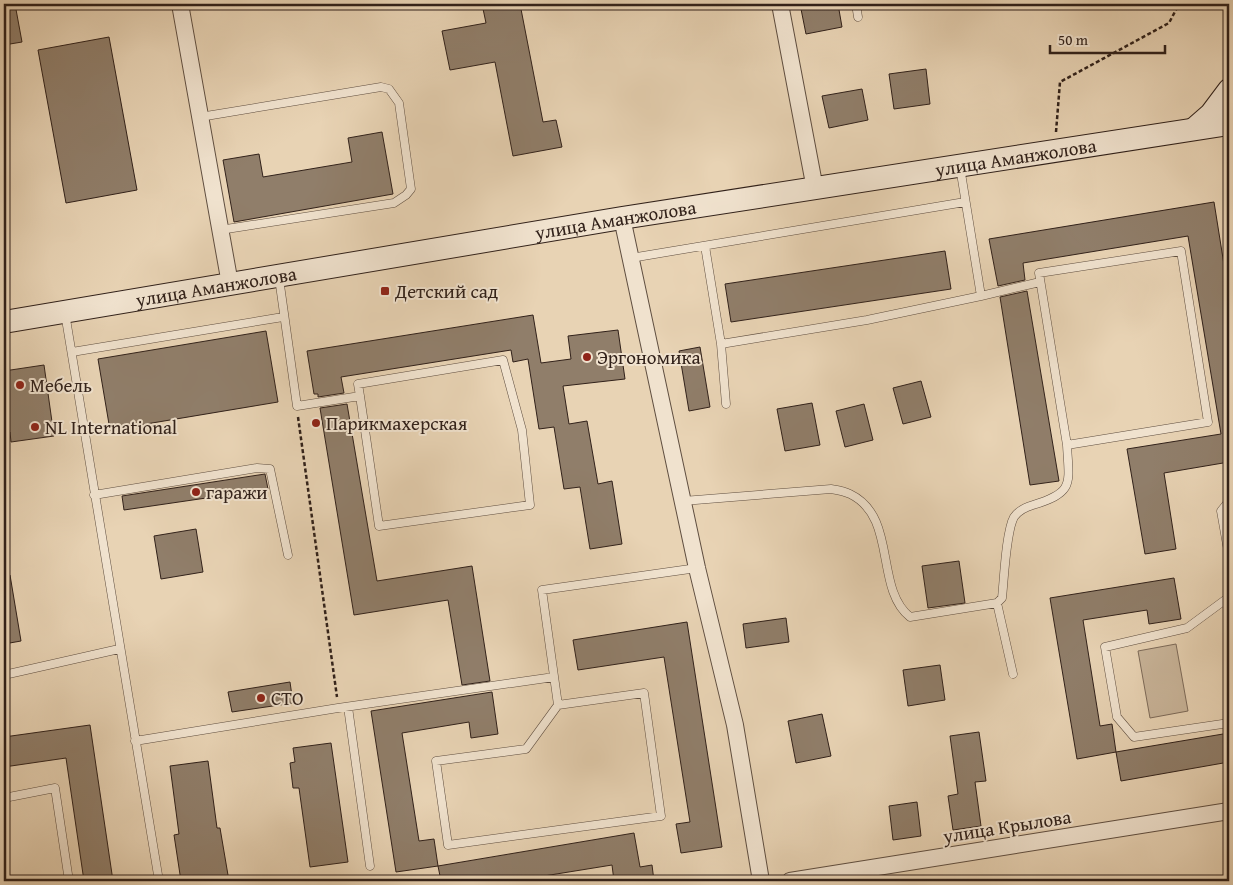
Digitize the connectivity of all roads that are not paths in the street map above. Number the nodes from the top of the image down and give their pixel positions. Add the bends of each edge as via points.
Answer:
1 (180, 4) edge
2 (780, 4) edge
3 (856, 4) edge
4 (858, 18) dead end
5 (1229, 90) edge
6 (200, 117) junction
7 (1229, 124) edge
8 (1195, 128) junction
9 (959, 165) junction
10 (816, 189) junction
11 (965, 202) junction
12 (622, 218) junction
13 (220, 230) junction
14 (705, 246) junction
15 (631, 258) junction
16 (278, 276) junction
17 (1040, 282) junction
18 (230, 284) junction
19 (981, 296) junction
20 (64, 311) junction
21 (283, 317) junction
22 (4, 322) edge
23 (721, 344) junction
24 (72, 352) junction
25 (360, 396) junction
26 (726, 404) dead end
27 (1067, 445) junction
28 (94, 495) junction
29 (683, 501) junction
30 (1229, 501) edge
31 (288, 555) dead end
32 (1229, 556) edge
33 (697, 568) junction
34 (1229, 597) edge
35 (998, 603) junction
36 (119, 649) junction
37 (1013, 674) dead end
38 (4, 675) edge
39 (554, 677) junction
40 (558, 705) junction
41 (348, 707) junction
42 (1229, 723) edge
43 (135, 741) junction
44 (4, 798) edge
45 (1229, 811) edge
46 (370, 866) dead end
47 (69, 881) edge
48 (159, 881) edge
49 (761, 881) edge
50 (790, 881) edge

1 - 6 street
2 - 10 street
3 - 4 lane
5 - 8 main road via 1211,114
6 - 13 street
6 - 13 lane via 381,87 389,88 399,103 412,189 406,195 394,203
7 - 8 main road, улица Аманжолова
8 - 9 main road, улица Аманжолова
9 - 10 main road, улица Аманжолова
9 - 11 lane
10 - 12 main road, улица Аманжолова
11 - 14 lane
11 - 19 lane
12 - 15 street
12 - 16 main road, улица Аманжолова
13 - 18 street
14 - 15 lane
14 - 23 lane
15 - 29 street
16 - 18 main road, улица Аманжолова
16 - 21 lane
17 - 19 lane
17 - 27 lane
17 - 27 lane via 1039,273 1180,251 1208,422
18 - 20 main road, улица Аманжолова
19 - 23 lane via 867,320
20 - 22 main road, улица Аманжолова
20 - 24 lane
21 - 24 lane
21 - 25 lane via 297,406
23 - 26 lane
24 - 28 lane
25 - 25 lane via 358,384 503,360 522,430 530,505 379,526
27 - 35 lane via 1066,488 1060,495 1024,508 1014,517 1002,598
28 - 31 lane via 257,468 270,469
28 - 36 lane
29 - 33 street
29 - 35 lane via 831,489 850,494 875,516 893,592 900,609 910,618
30 - 32 lane via 1221,511
33 - 39 lane via 542,590
33 - 49 street via 735,725
34 - 42 lane via 1187,628 1105,647 1117,717 1134,737
35 - 37 lane
36 - 38 lane
36 - 43 lane
39 - 40 lane
39 - 41 lane
40 - 40 lane via 644,693 661,816 448,846 436,761 526,749
41 - 43 lane
41 - 46 lane
43 - 48 lane
44 - 47 lane via 55,788
45 - 50 street, улица Крылова

